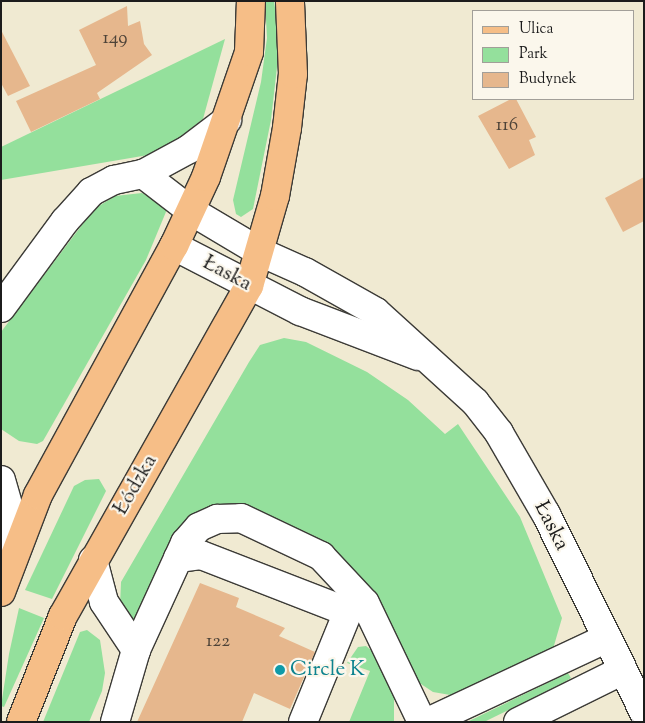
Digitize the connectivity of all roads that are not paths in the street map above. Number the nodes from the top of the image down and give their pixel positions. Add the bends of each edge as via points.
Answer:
1 (251, 1) edge
2 (290, 1) edge
3 (227, 120) junction
4 (143, 174) junction
5 (191, 211) junction
6 (174, 246) junction
7 (260, 252) junction
8 (249, 286) junction
9 (1, 308) edge
10 (428, 360) junction
11 (1, 480) edge
12 (12, 558) junction
13 (178, 558) junction
14 (93, 560) junction
15 (1, 592) edge
16 (356, 608) junction
17 (607, 638) junction
18 (136, 650) junction
19 (623, 670) junction
20 (644, 712) edge
21 (21, 722) edge
22 (115, 722) edge
23 (303, 722) edge
24 (422, 722) edge
25 (428, 722) edge
26 (518, 722) edge

1 - 3 main road via 249,52
2 - 7 main road, Łaska via 292,74 287,128
3 - 4 street via 189,149
3 - 5 main road
4 - 5 street, Łaska
4 - 9 street via 114,180 91,192 65,221
5 - 6 main road
5 - 7 street, Łaska
6 - 8 street, Łaska
6 - 12 main road via 38,495
7 - 8 main road, Łódzka
7 - 10 street, Łaska via 305,272 376,312
8 - 10 street, Łaska via 356,336
8 - 14 main road, Łódzka
10 - 17 street, Łaska via 475,402 499,433 546,514
11 - 12 street via 10,511
12 - 15 main road
13 - 16 street via 201,555
13 - 16 street via 185,542 199,527 217,518 241,518 321,556
13 - 18 street
14 - 18 street via 104,602
14 - 21 main road, Łódzka via 63,616
16 - 23 street
16 - 24 street
17 - 19 street, Łaska
17 - 25 street
18 - 22 street
19 - 20 street, Łaska
19 - 26 street

